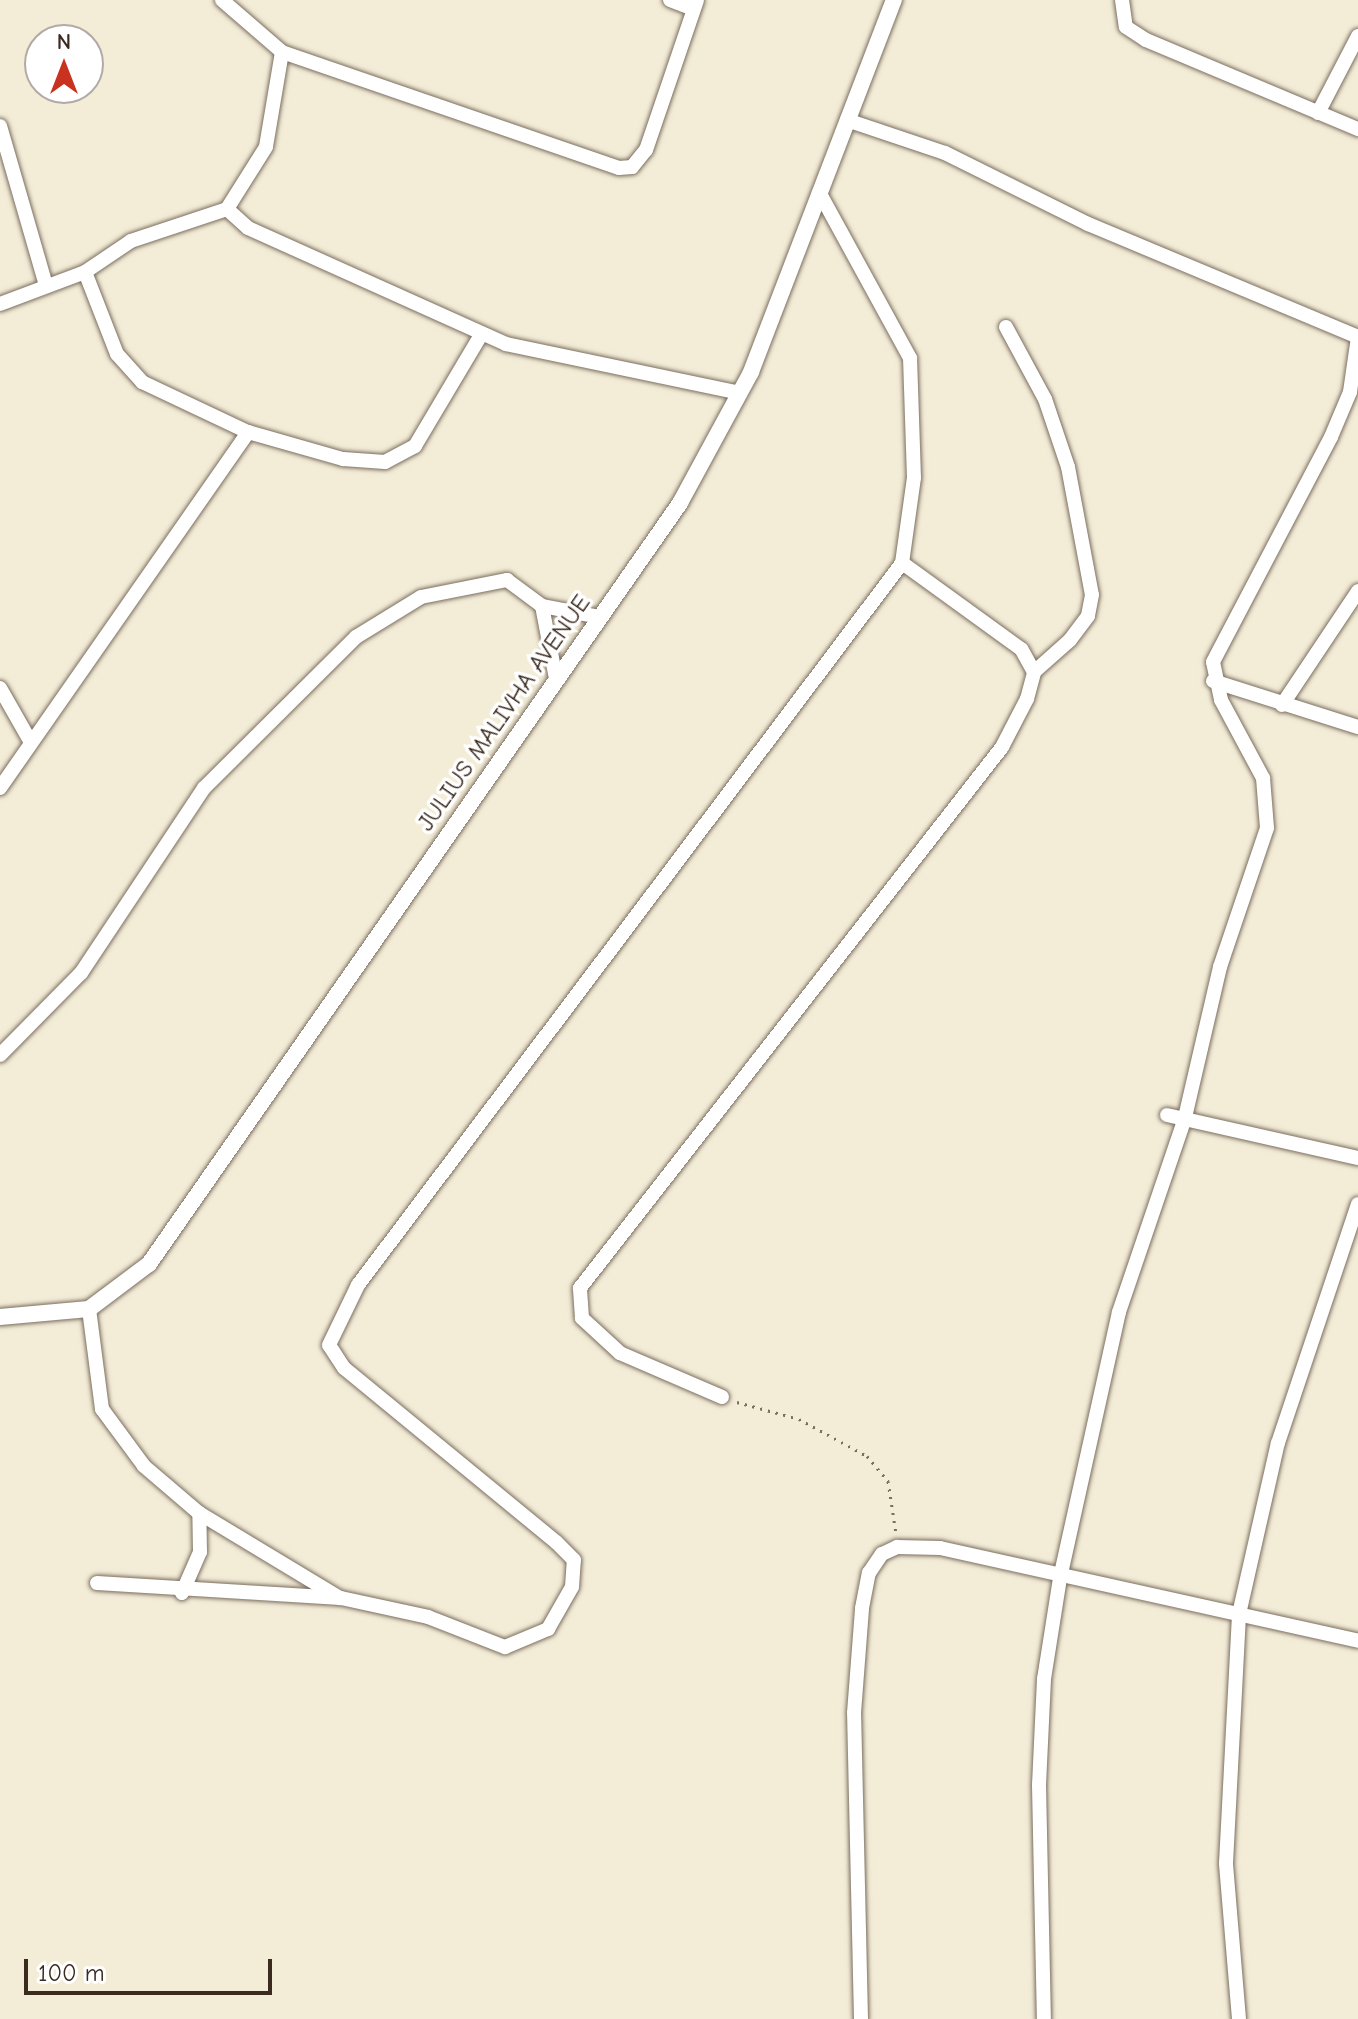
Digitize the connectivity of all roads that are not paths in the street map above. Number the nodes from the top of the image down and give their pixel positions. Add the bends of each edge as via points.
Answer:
1 (222, 0) edge
2 (670, 0) edge
3 (894, 0) edge
4 (1122, 0) edge
5 (695, 5) edge
6 (1358, 36) edge
7 (282, 52) junction
8 (1318, 113) junction
9 (847, 120) junction
10 (0, 126) edge
11 (1358, 129) edge
12 (819, 192) junction
13 (227, 209) junction
14 (85, 272) junction
15 (46, 285) junction
16 (0, 304) edge
17 (1006, 327) dead end
18 (481, 335) junction
19 (740, 393) junction
20 (248, 432) junction
21 (902, 563) junction
22 (1358, 591) edge
23 (542, 606) junction
24 (600, 617) junction
25 (1034, 672) junction
26 (556, 679) junction
27 (1213, 681) junction
28 (0, 688) edge
29 (1282, 705) junction
30 (1358, 727) edge
31 (29, 739) junction
32 (0, 788) edge
33 (0, 1055) edge
34 (1167, 1115) dead end
35 (1185, 1118) junction
36 (1358, 1158) edge
37 (1358, 1204) edge
38 (89, 1309) junction
39 (0, 1317) edge
40 (722, 1397) road end
41 (199, 1513) junction
42 (1060, 1578) junction
43 (97, 1583) dead end
44 (182, 1593) junction
45 (341, 1598) junction
46 (1239, 1614) junction
47 (1358, 1641) edge
48 (861, 2019) edge
49 (1044, 2019) edge
50 (1239, 2019) edge

1 - 7 street
2 - 5 street
3 - 9 street, JULIUS MALIVHA AVENUE
4 - 8 street via 1126,27 1146,40
5 - 7 street via 646,150 632,167
6 - 8 street
7 - 13 street via 266,147
8 - 11 street
9 - 12 street, JULIUS MALIVHA AVENUE
9 - 27 street via 945,153 1088,224 1358,337 1350,392 1223,639
10 - 15 street
12 - 19 street, JULIUS MALIVHA AVENUE
12 - 21 street via 910,358 914,478
13 - 14 street via 131,241
13 - 18 street via 278,244
14 - 15 street
14 - 20 street via 126,370
15 - 16 street
17 - 25 street via 1045,399 1068,467 1092,595 1088,616 1070,640
18 - 19 street via 625,374
18 - 20 street via 420,438 399,458 343,459
19 - 24 street, JULIUS MALIVHA AVENUE via 718,444
20 - 31 street
21 - 25 street via 1011,639
21 - 45 street via 358,1285 331,1334 329,1345 344,1368 574,1560 576,1573 556,1616 536,1639 505,1647 454,1624
22 - 29 street
23 - 24 street
23 - 26 street
23 - 33 street via 507,580 484,580 421,597 328,659 204,788 81,973
24 - 26 street, JULIUS MALIVHA AVENUE
25 - 40 street via 1002,747 580,1288 582,1318 620,1353
26 - 38 street, JULIUS MALIVHA AVENUE via 166,1242 114,1296
27 - 29 street
27 - 35 street via 1263,778 1267,828 1220,967
28 - 31 street
29 - 30 street
31 - 32 street
34 - 35 street
35 - 36 street
35 - 42 street via 1119,1312
37 - 46 street via 1278,1443
38 - 39 street, JULIUS MALIVHA AVENUE
38 - 41 street via 102,1409 144,1466
41 - 44 street via 200,1552
41 - 45 street
42 - 46 street
42 - 48 street via 940,1548 897,1547 869,1573 862,1608 853,1769
42 - 49 street via 1044,1679 1039,1785
43 - 44 street
44 - 45 street
46 - 47 street
46 - 50 street via 1226,1863

